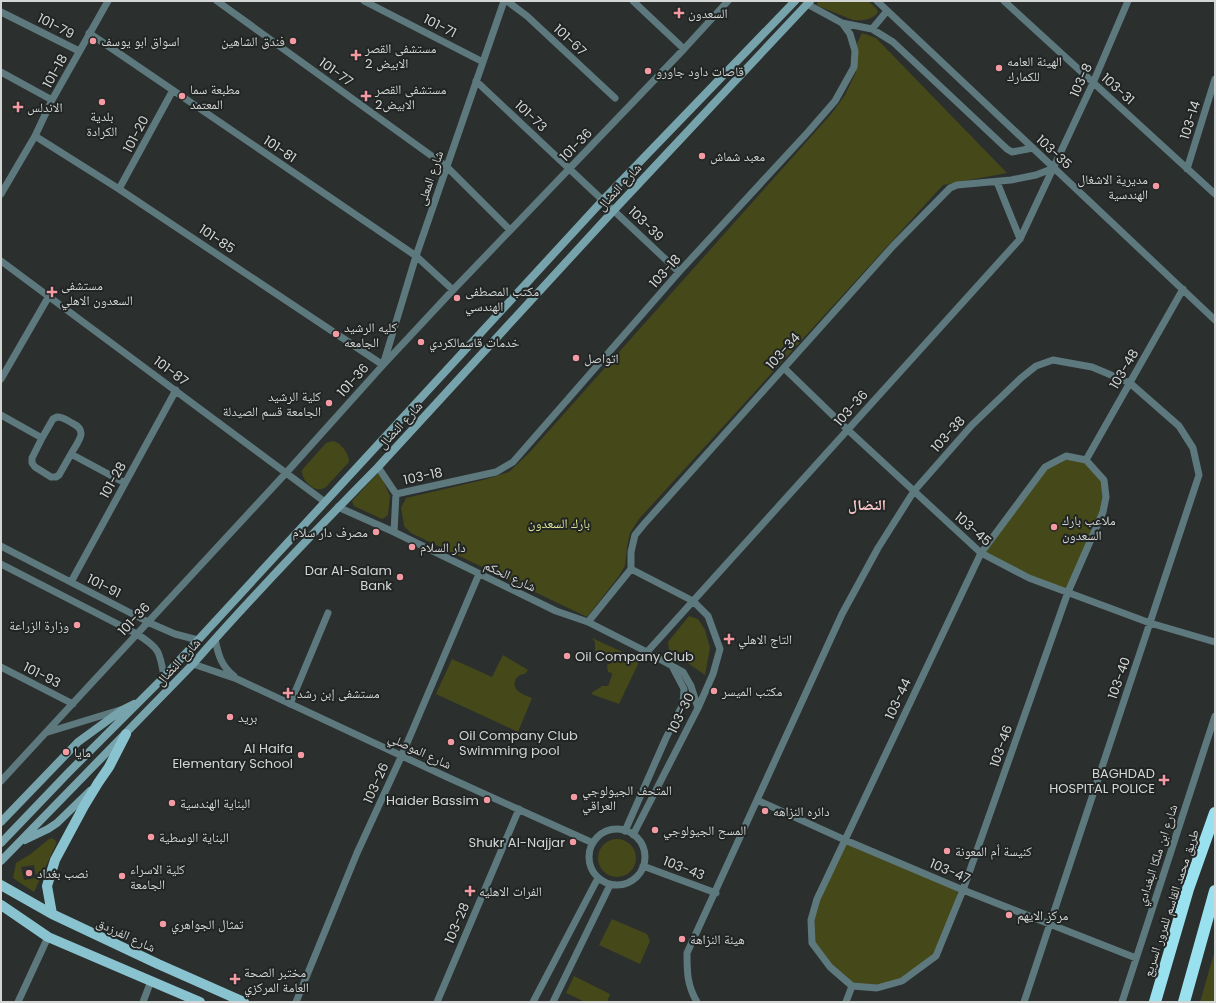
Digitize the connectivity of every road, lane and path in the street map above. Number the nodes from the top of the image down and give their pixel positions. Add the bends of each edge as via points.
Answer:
1 (108, 1) edge
2 (217, 1) edge
3 (364, 1) edge
4 (505, 1) edge
5 (633, 1) edge
6 (728, 1) edge
7 (795, 1) edge
8 (877, 1) edge
9 (1004, 1) edge
10 (1128, 1) edge
11 (809, 3) edge
12 (887, 11) junction
13 (1, 12) edge
14 (842, 23) junction
15 (872, 29) junction
16 (90, 33) junction
17 (684, 49) junction
18 (79, 51) junction
19 (483, 62) junction
20 (1, 72) edge
21 (1215, 79) edge
22 (476, 81) junction
23 (1093, 83) junction
24 (173, 90) junction
25 (615, 98) dead end
26 (52, 100) junction
27 (35, 136) junction
28 (1034, 148) junction
29 (447, 167) junction
30 (570, 168) junction
31 (1054, 168) junction
32 (1187, 169) junction
33 (997, 182) junction
34 (120, 188) junction
35 (1, 194) edge
36 (1215, 194) edge
37 (603, 200) junction
38 (614, 210) junction
39 (510, 230) junction
40 (1020, 239) junction
41 (416, 256) junction
42 (1, 261) edge
43 (679, 272) junction
44 (1183, 289) junction
45 (453, 290) junction
46 (49, 296) junction
47 (1215, 320) edge
48 (383, 365) junction
49 (784, 368) junction
50 (1, 379) edge
51 (1130, 383) junction
52 (176, 390) junction
53 (1, 415) edge
54 (848, 430) junction
55 (42, 438) junction
56 (71, 454) junction
57 (1086, 460) junction
58 (378, 467) junction
59 (286, 473) junction
60 (125, 483) junction
61 (914, 491) junction
62 (396, 494) junction
63 (325, 502) junction
64 (338, 507) junction
65 (394, 532) junction
66 (1, 546) edge
67 (981, 553) junction
68 (1, 564) edge
69 (631, 569) junction
70 (479, 574) junction
71 (71, 582) junction
72 (1068, 592) junction
73 (693, 601) junction
74 (328, 613) dead end
75 (148, 622) junction
76 (588, 622) junction
77 (1150, 623) junction
78 (137, 634) junction
79 (215, 639) junction
80 (198, 640) junction
81 (1215, 642) edge
82 (647, 652) junction
83 (193, 664) junction
84 (672, 666) junction
85 (1, 667) edge
86 (164, 677) junction
87 (237, 679) junction
88 (138, 702) junction
89 (72, 704) junction
90 (290, 704) junction
91 (698, 708) junction
92 (122, 710) junction
93 (1215, 716) edge
94 (45, 733) junction
95 (126, 734) junction
96 (402, 755) junction
97 (1, 780) edge
98 (98, 783) junction
99 (29, 794) junction
100 (757, 800) junction
101 (40, 803) junction
102 (518, 809) junction
103 (1215, 813) edge
104 (1, 822) edge
105 (625, 831) junction
106 (633, 835) junction
107 (845, 840) junction
108 (20, 842) junction
109 (1, 843) edge
110 (593, 843) junction
111 (1, 861) edge
112 (643, 866) junction
113 (598, 878) junction
114 (1, 884) edge
115 (610, 885) junction
116 (963, 890) junction
117 (1215, 891) edge
118 (716, 893) junction
119 (1, 905) edge
120 (52, 914) junction
121 (1050, 924) junction
122 (48, 937) junction
123 (1136, 958) junction
124 (151, 981) junction
125 (852, 986) junction
126 (18, 1002) edge
127 (143, 1002) edge
128 (200, 1002) edge
129 (244, 1002) edge
130 (296, 1002) edge
131 (437, 1002) edge
132 (533, 1002) edge
133 (553, 1002) edge
134 (697, 1002) edge
135 (846, 1002) edge
136 (1024, 1002) edge
137 (1122, 1002) edge
138 (1155, 1002) edge
139 (1184, 1002) edge

1 - 16 street, 101-18
2 - 29 street, 101-77
3 - 19 street, 101-71
4 - 19 street, شارع المعلى
4 - 25 street, 101-67 via 527,16
5 - 17 street
6 - 17 street, 101-36
7 - 37 main road, شارع النضال
8 - 12 street, 103-35
9 - 23 street, 103-31
10 - 23 street, 103-8
11 - 14 street
11 - 38 main road, شارع النضال
12 - 15 street
12 - 28 street, 103-35
13 - 18 street, 101-79
14 - 15 street
14 - 43 street, 103-18 via 850,34 855,51 854,67 835,101
15 - 28 street via 892,42 1007,149 1012,152
16 - 18 street, 101-18
16 - 24 street, 101-81
17 - 30 street, 101-36
18 - 26 street, 101-18
19 - 22 street, شارع المعلى
20 - 26 street
21 - 32 street, 103-14
22 - 29 street, شارع المعلى
22 - 30 street, 101-73
23 - 31 street, 103-8
23 - 32 street, 103-31
24 - 34 street, 101-20
24 - 41 street, 101-81
26 - 27 street, 101-18
27 - 34 street, 101-85
27 - 35 street, 101-18
28 - 31 street, 103-35
29 - 39 street, 101-77
29 - 41 street, شارع المعلى
30 - 37 street, 101-73
30 - 39 street, 101-36
31 - 33 street, 103-34 via 1036,175
31 - 40 street, 103-36
31 - 44 street, 103-35
32 - 36 street, 103-31
33 - 40 street
33 - 49 street, 103-34 via 957,185 950,188 893,246
34 - 48 street, 101-85
37 - 38 street, 103-39
37 - 63 main road, شارع النضال
38 - 43 street, 103-39
38 - 58 main road, شارع النضال
39 - 45 street, 101-36
40 - 54 street, 103-36
41 - 45 street, 101-81
41 - 48 street, شارع المعلى
42 - 46 street, 101-87
43 - 62 street, 103-18 via 513,462 496,472
44 - 47 street, 103-35
44 - 51 street, 103-48
45 - 48 street, 101-36
46 - 50 street
46 - 52 street, 101-87
48 - 59 street, 101-36
49 - 54 street, 103-45
49 - 69 street, 103-34 via 635,535
51 - 57 street, 103-48
51 - 61 street, 103-38 via 1092,367 1053,360 1036,366 972,425
51 - 77 street, 103-40 via 1179,426 1193,448 1199,475
52 - 59 street, 101-87
52 - 60 street, 101-28
53 - 55 street
54 - 61 street, 103-45
54 - 73 street, 103-36
55 - 56 street via 53,419 57,417 79,426 82,434
55 - 56 street via 32,463 51,477 56,478 59,475
56 - 60 street
57 - 67 street, 103-44 via 1066,456 1045,467
57 - 72 street, 103-46 via 1104,480 1106,497 1103,512
58 - 62 street
58 - 64 main road, شارع النضال
59 - 63 street, 101-87
59 - 75 street, 101-36
60 - 71 street, 101-28
61 - 67 street, 103-45
61 - 100 street, 103-38 via 878,548 842,614
62 - 65 street
63 - 80 main road, شارع النضال
64 - 65 street, شارع الحكم
64 - 79 main road, شارع النضال
65 - 70 street, شارع الحكم
66 - 71 street, 101-91
67 - 72 street, 103-45 via 1029,578
67 - 107 street, 103-44
68 - 78 street
69 - 73 street, 103-30
69 - 76 street
70 - 76 street, شارع الحكم via 556,611
70 - 96 street, 103-26
71 - 75 street, 101-91
72 - 77 street, 103-45
72 - 116 street, 103-46
73 - 82 street, 103-36
73 - 91 street, 103-30 via 708,616 720,649 713,674
74 - 90 street
75 - 78 street, 101-36
75 - 80 street, 101-91 via 175,634
76 - 82 street, شارع الحكم
77 - 81 street, 103-45
77 - 121 street, 103-40
78 - 86 street via 158,651
78 - 89 street, 101-36
79 - 83 main road, شارع النضال
79 - 87 street, شارع الموصلي via 222,663
80 - 86 main road, شارع النضال
82 - 84 street, شارع الحكم
83 - 87 street, شارع الموصلي
83 - 95 main road, شارع النضال
84 - 91 street, شارع الحكم via 683,672
84 - 105 street, 103-30 via 684,689 683,704
85 - 89 street, 101-93
86 - 88 main road, شارع النضال
87 - 90 street, شارع الموصلي
88 - 92 main road
88 - 101 main road, شارع النضال
89 - 94 street, 101-36
90 - 96 street, شارع الموصلي
91 - 106 street, 103-30
92 - 94 street
92 - 99 main road via 78,742
93 - 123 street, شارع ابن ملكا البغدادي
94 - 97 street, 101-36
95 - 98 main road
95 - 108 main road, شارع النضال
96 - 102 street, شارع الموصلي
96 - 130 street, 103-26 via 357,853
98 - 108 main road via 56,824
98 - 120 main road via 55,860 47,886
99 - 101 main road
99 - 104 main road
100 - 107 street, 103-47
100 - 118 street, 103-38
101 - 109 main road, شارع النضال
102 - 110 street, شارع الموصلي
102 - 131 street, 103-28
103 - 138 highway, طريق محمد القاسم للمرور السريع via 1188,889
105 - 106 street
105 - 110 street via 607,831
106 - 112 street via 643,849
107 - 116 street, 103-47
107 - 125 street, 103-44 via 817,899 811,920 812,943 830,967
108 - 111 main road, شارع النضال
110 - 113 street via 589,855 591,868
112 - 115 street via 640,873 627,884
112 - 118 street, 103-43
113 - 115 street
113 - 132 street
114 - 120 main road, شارع الفرزدق
115 - 133 street
116 - 121 street, 103-47
116 - 125 street, 103-46 via 936,956 902,981 877,988
117 - 139 highway
118 - 134 street, 103-38 via 687,953 687,974 691,992
119 - 122 main road
120 - 129 main road, شارع الفرزدق
121 - 123 street, 103-47
121 - 136 street, 103-40
122 - 124 main road
122 - 126 street
123 - 137 street, شارع ابن ملكا البغدادي
124 - 127 street
124 - 128 main road
125 - 135 street

